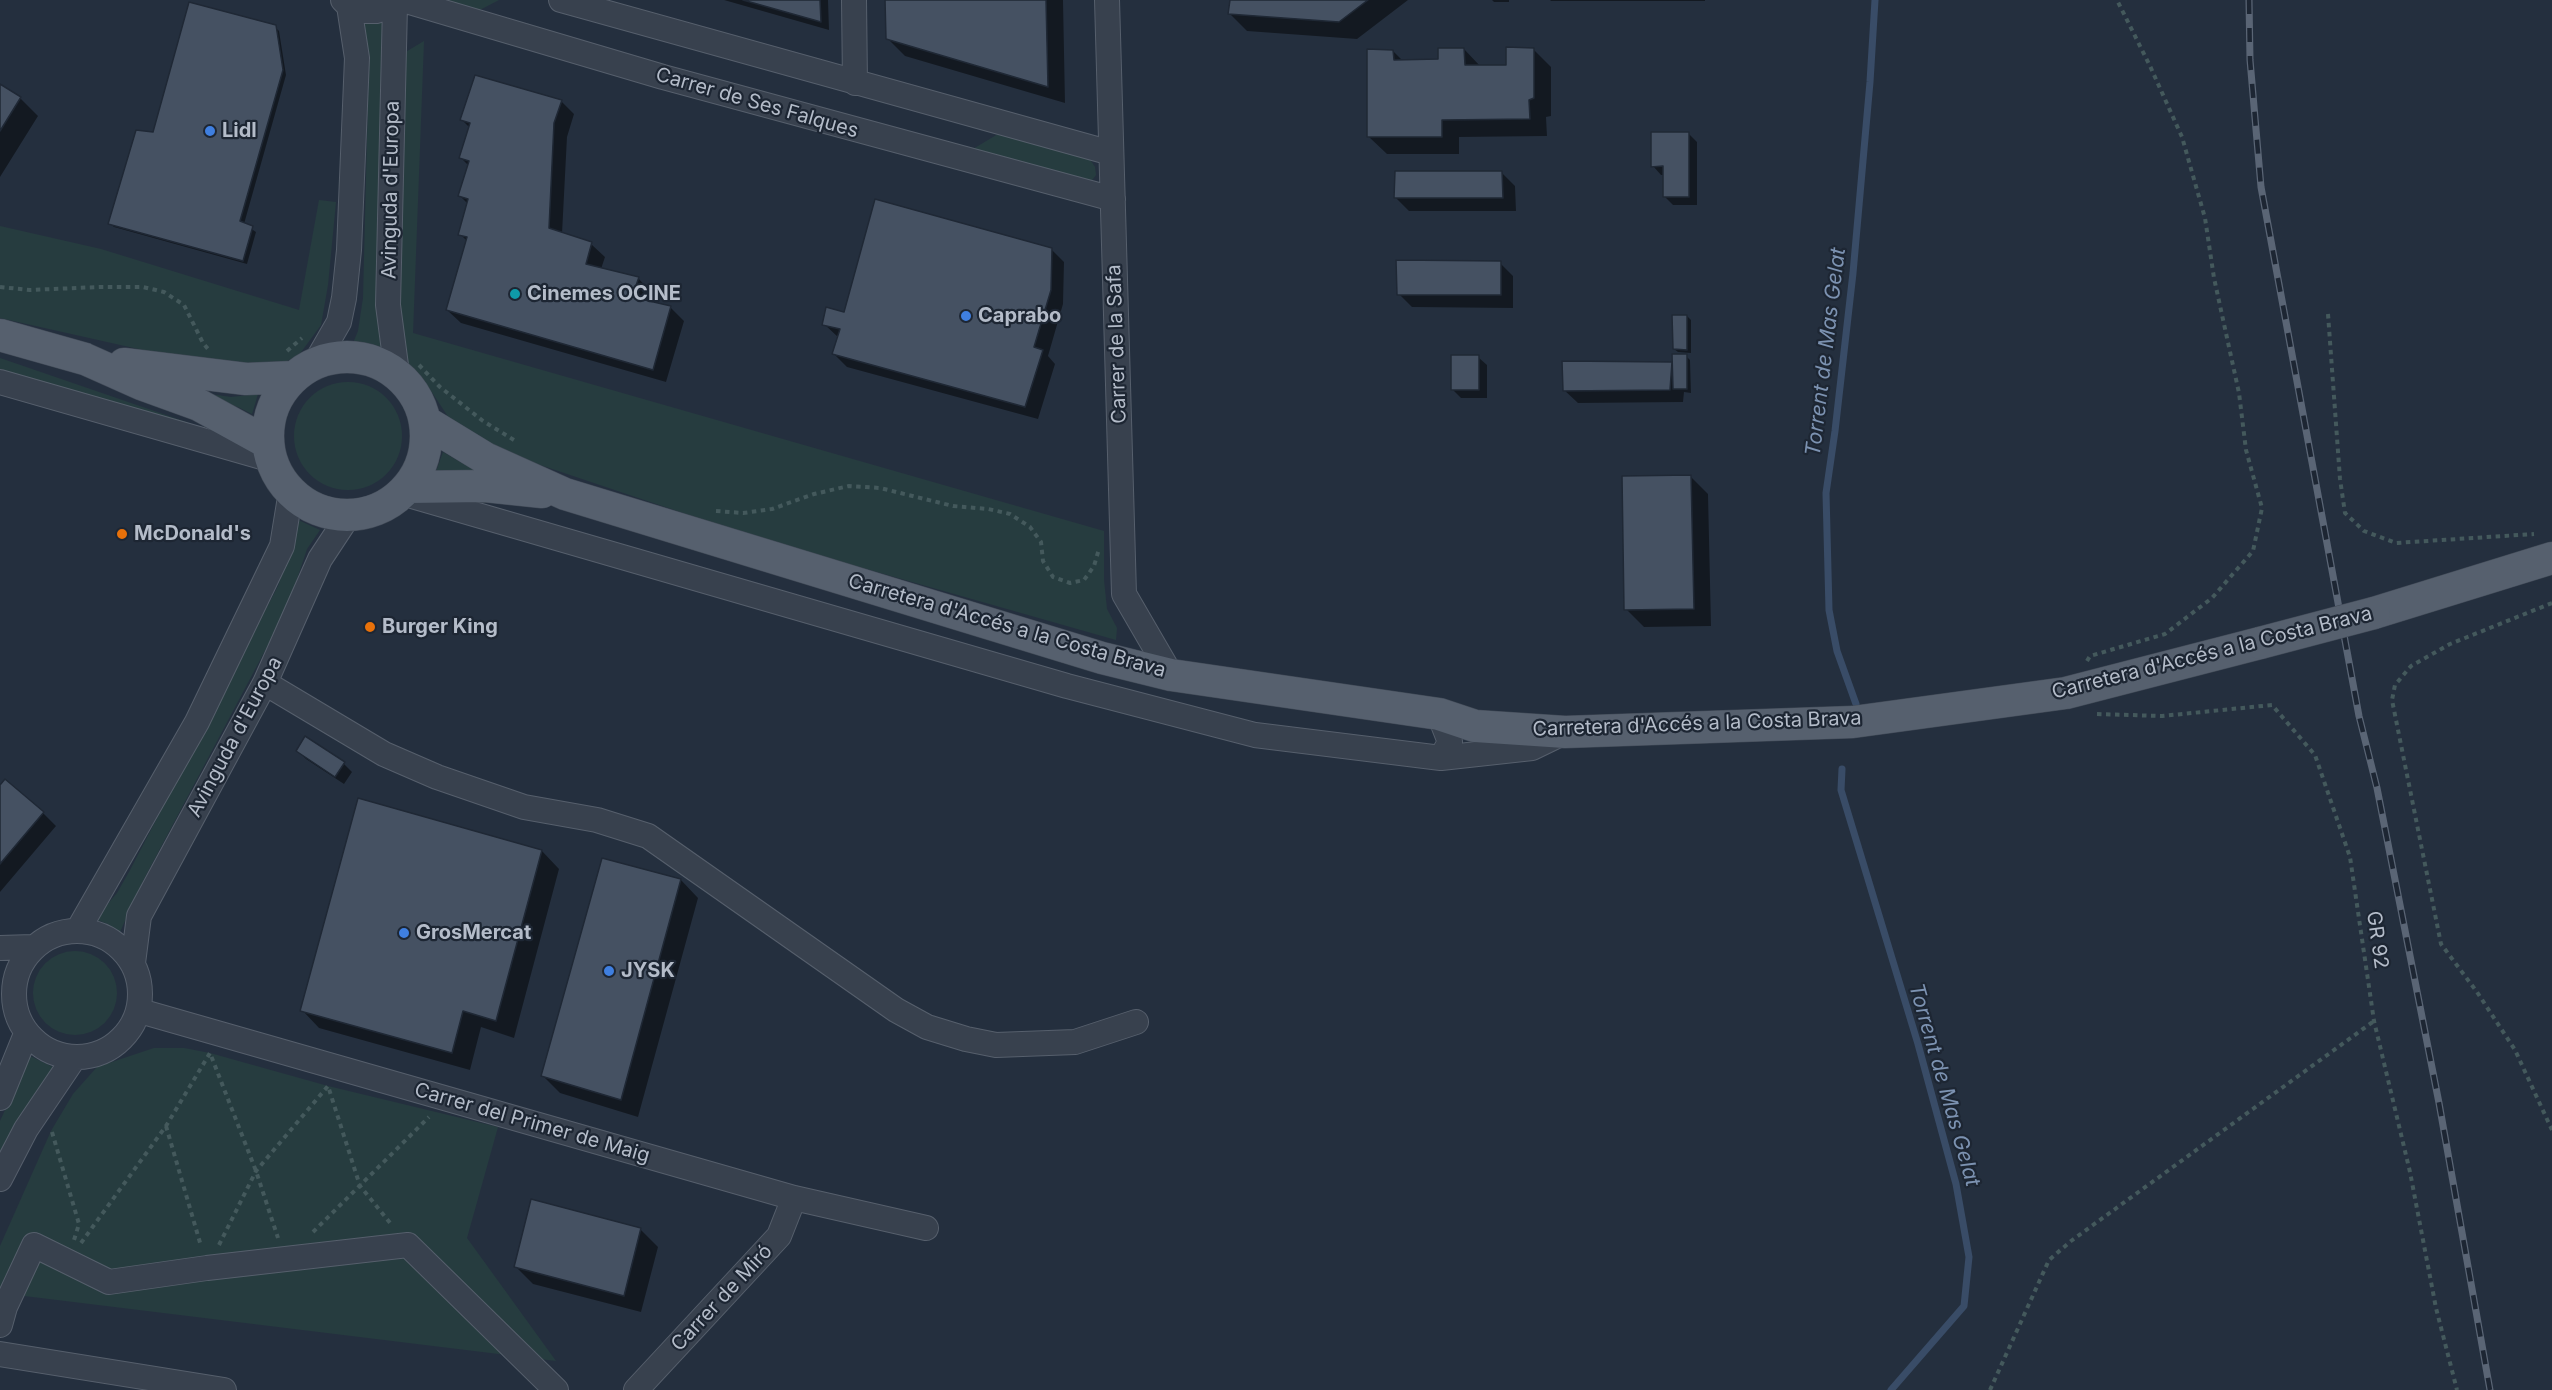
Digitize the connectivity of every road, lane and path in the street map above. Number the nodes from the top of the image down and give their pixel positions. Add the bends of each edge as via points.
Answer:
1 (561, 0) edge
2 (854, 0) edge
3 (1107, 0) edge
4 (2116, 0) edge
5 (400, 2) edge
6 (346, 3) edge
7 (635, 10) edge
8 (434, 11) junction
9 (394, 57) junction
10 (855, 83) junction
11 (1111, 153) junction
12 (1113, 199) junction
13 (0, 287) edge
14 (2328, 314) dead end
15 (0, 335) edge
16 (210, 351) dead end
17 (299, 358) junction
18 (85, 359) junction
19 (407, 368) junction
20 (0, 382) edge
21 (426, 422) junction
22 (517, 442) dead end
23 (270, 451) junction
24 (405, 490) junction
25 (291, 491) junction
26 (565, 494) junction
27 (710, 510) dead end
28 (349, 515) junction
29 (2546, 546) edge
30 (1099, 549) dead end
31 (2552, 603) edge
32 (1172, 675) junction
33 (266, 683) junction
34 (2076, 703) junction
35 (1439, 714) junction
36 (1565, 732) junction
37 (1441, 758) junction
38 (78, 930) junction
39 (33, 947) junction
40 (0, 948) edge
41 (133, 963) junction
42 (6, 988) edge
43 (140, 1011) junction
44 (2374, 1021) junction
45 (1136, 1022) dead end
46 (27, 1034) junction
47 (74, 1058) junction
48 (0, 1098) edge
49 (434, 1112) dead end
50 (166, 1125) junction
51 (2552, 1130) edge
52 (51, 1131) dead end
53 (256, 1171) junction
54 (0, 1179) edge
55 (360, 1186) junction
56 (794, 1198) junction
57 (926, 1228) dead end
58 (408, 1245) junction
59 (285, 1260) junction
60 (69, 1261) junction
61 (207, 1268) junction
62 (3, 1316) edge
63 (0, 1354) edge
64 (113, 1382) edge
65 (224, 1390) edge
66 (556, 1390) edge
67 (636, 1390) edge
68 (1990, 1390) edge
69 (2457, 1390) edge

1 - 7 street
2 - 10 street
3 - 11 street, Carrer de la Safa
4 - 34 path via 2182,137 2205,218 2239,393 2246,450 2262,508 2253,551 2212,598 2165,634 2090,657
5 - 6 street via 376,12 362,11
5 - 8 street, Carrer de Ses Falques
5 - 9 street, Avinguda d'Europa
6 - 17 street, Avinguda d'Europa via 357,58 344,298 339,322
7 - 10 street
8 - 9 street via 411,23
8 - 12 street, Carrer de Ses Falques
9 - 19 street, Avinguda d'Europa via 388,305
10 - 11 street
11 - 12 street, Carrer de la Safa
12 - 32 street, Carrer de la Safa via 1124,594
13 - 16 path via 144,287 164,292 184,305
14 - 29 path via 2345,513 2364,531 2396,543
15 - 18 main road
17 - 18 main road via 246,379
17 - 19 main road via 358,357
17 - 23 main road via 273,407 269,421
18 - 23 main road via 199,405
19 - 21 main road
19 - 22 path
20 - 23 street
21 - 24 main road via 423,460
21 - 26 main road, Carretera d'Accés a la Costa Brava via 484,458
23 - 25 main road via 279,477
24 - 26 main road, Carretera d'Accés a la Costa Brava via 485,486
24 - 28 main road via 392,502
24 - 37 street via 1067,686 1255,735
25 - 28 main road via 317,509
25 - 38 street, Avinguda d'Europa via 282,546 274,564 197,722
26 - 32 main road, Carretera d'Accés a la Costa Brava
27 - 30 path via 743,513 772,509 849,486 880,488 942,504 1010,514 1030,527 1041,542 1043,561 1053,577 1070,583 1084,580
28 - 33 street, Avinguda d'Europa via 320,559
29 - 34 main road, Carretera d'Accés a la Costa Brava, bridge via 2374,613 2260,643
31 - 51 path via 2450,644 2411,666 2395,685 2392,700 2441,944 2515,1050
32 - 35 main road, Carretera d'Accés a la Costa Brava
33 - 41 street, Avinguda d'Europa via 139,916
33 - 45 street via 384,754 437,777 524,807 597,820 648,836 896,1010 927,1027 996,1045 1075,1042
34 - 36 main road, Carretera d'Accés a la Costa Brava via 1853,722
34 - 44 path, GR 92 via 2162,716 2272,705 2315,755 2350,857
35 - 36 main road, Carretera d'Accés a la Costa Brava via 1475,726
35 - 37 street via 1450,742
36 - 37 street via 1532,748
38 - 39 street via 54,934
38 - 41 street via 108,938
39 - 40 street
39 - 42 street
41 - 43 street via 141,986
42 - 46 street
43 - 47 street via 123,1039 99,1054
43 - 56 street, Carrer del Primer de Maig
44 - 68 path via 2049,1260
44 - 69 path, GR 92
46 - 47 street via 47,1051
46 - 48 street
47 - 54 street via 26,1129
49 - 55 path
50 - 53 path via 210,1053
50 - 60 path
50 - 61 path
52 - 60 path via 79,1224
53 - 55 path via 328,1086
53 - 59 path
53 - 61 path
55 - 58 path
55 - 59 path
56 - 57 street, Carrer del Primer de Maig
56 - 67 street, Carrer de Miró via 779,1236
58 - 59 street
58 - 66 street
59 - 61 street
60 - 61 street via 109,1282
60 - 62 street via 34,1245
63 - 64 street
64 - 65 street

